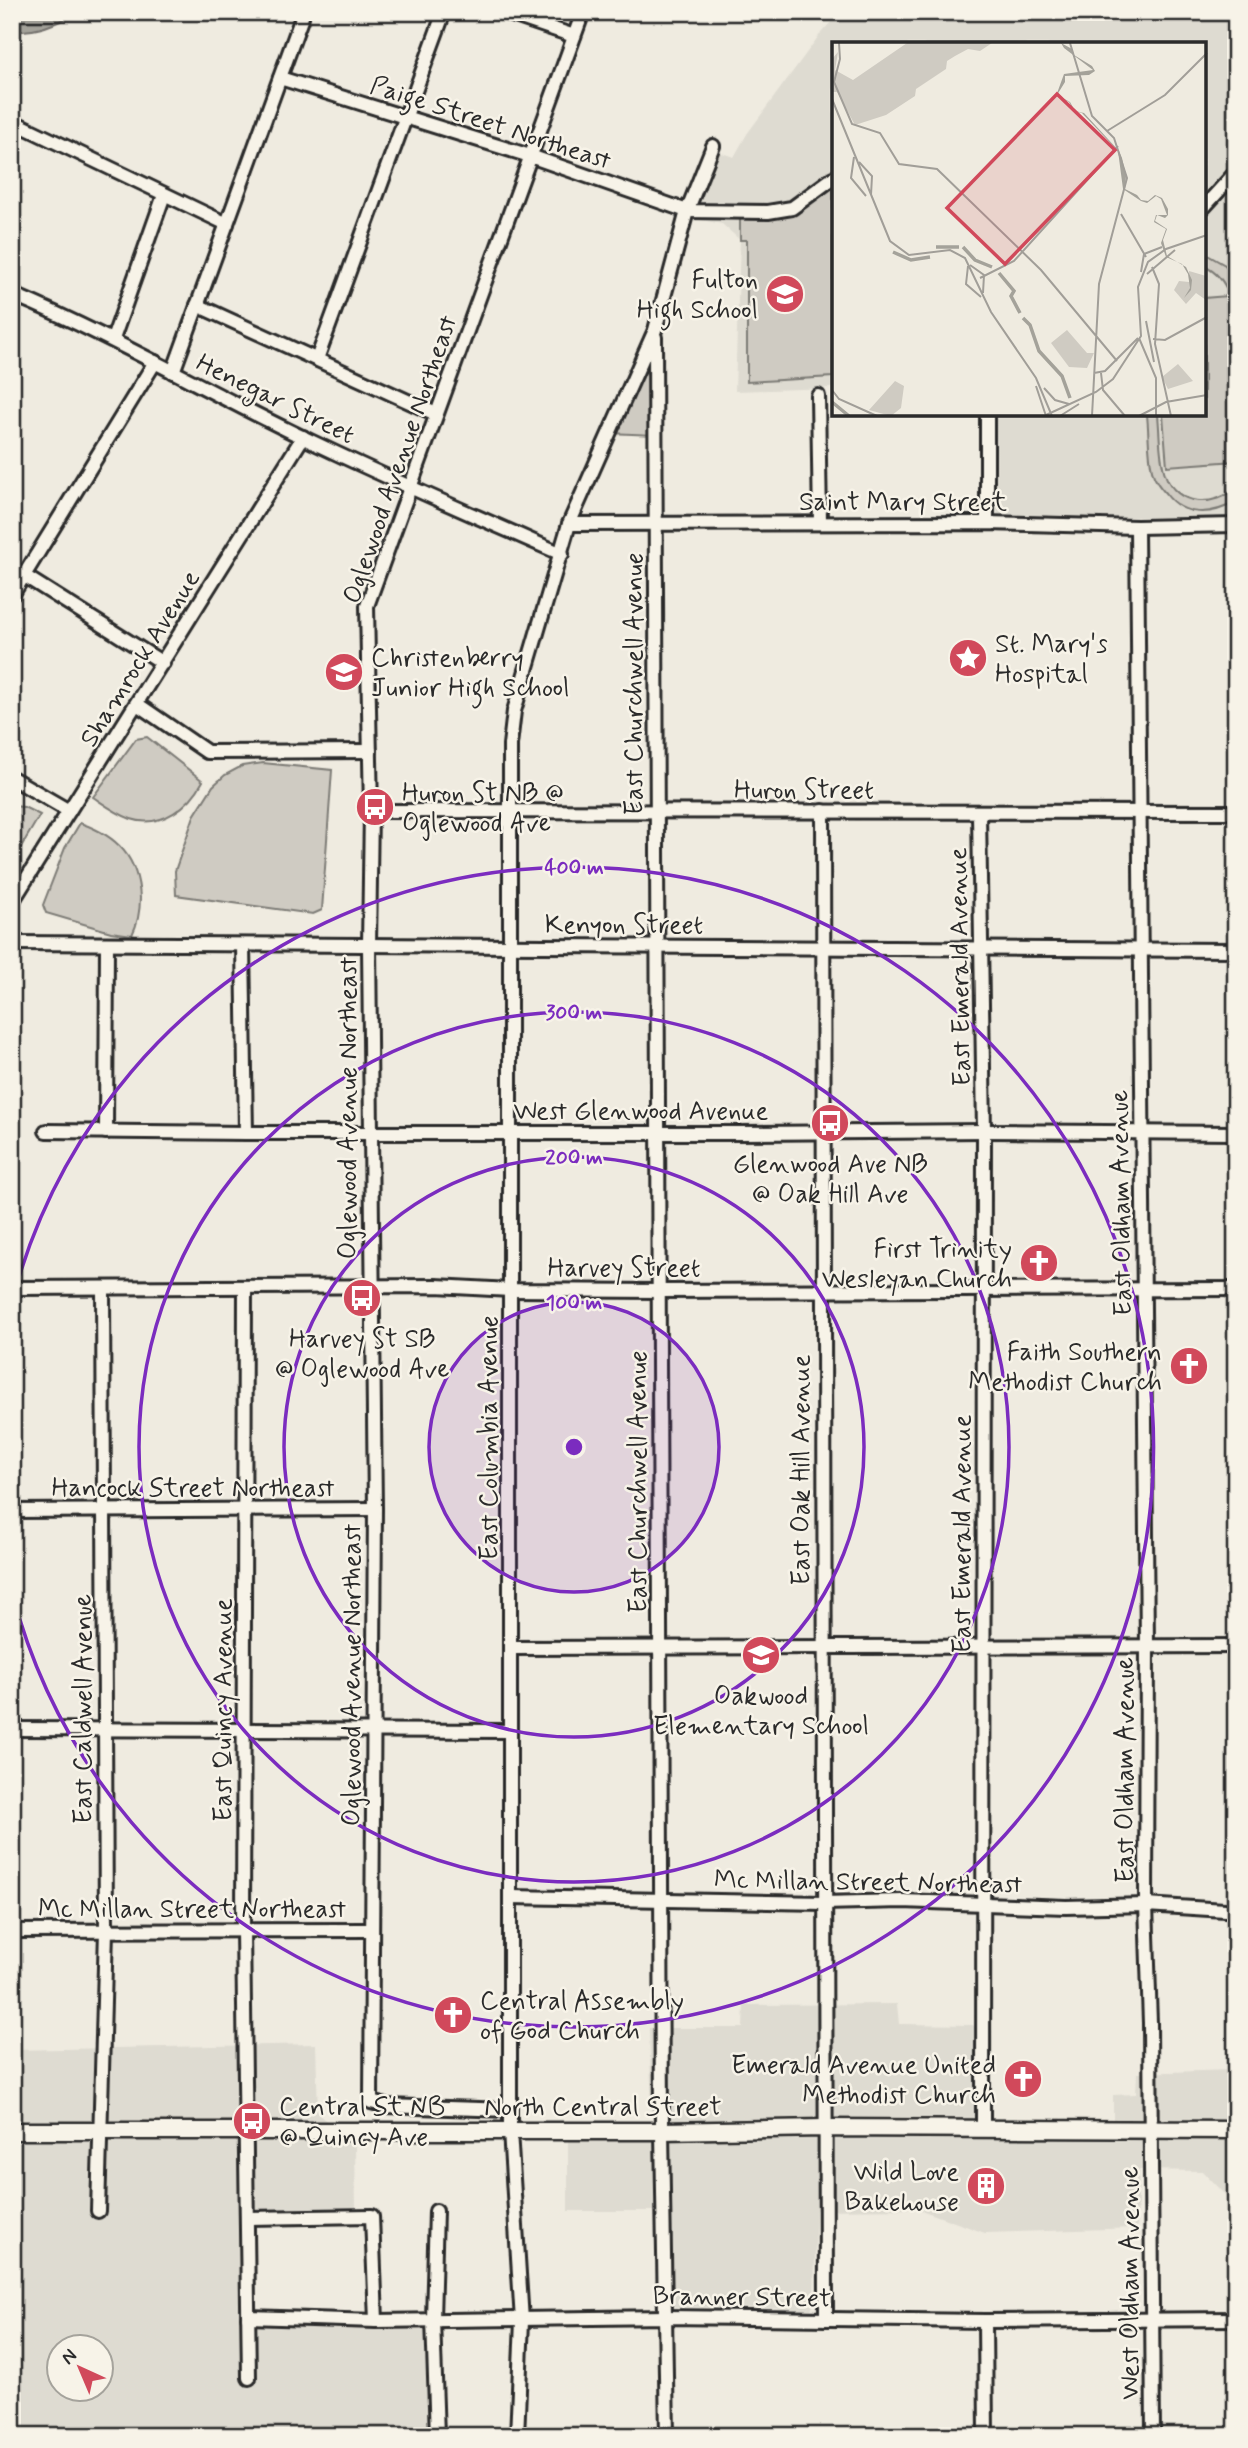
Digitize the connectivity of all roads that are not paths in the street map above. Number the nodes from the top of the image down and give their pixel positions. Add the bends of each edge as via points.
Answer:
1 (444, 12) edge
2 (503, 12) edge
3 (583, 12) edge
4 (302, 17) dead end
5 (574, 36) junction
6 (280, 78) junction
7 (406, 117) junction
8 (12, 121) edge
9 (713, 146) dead end
10 (530, 156) junction
11 (1236, 172) edge
12 (832, 179) edge
13 (164, 195) junction
14 (1206, 205) edge
15 (687, 211) junction
16 (227, 225) junction
17 (13, 295) edge
18 (197, 305) junction
19 (655, 330) junction
20 (113, 340) junction
21 (317, 359) junction
22 (155, 362) junction
23 (173, 372) junction
24 (818, 396) dead end
25 (436, 414) junction
26 (987, 416) edge
27 (303, 437) junction
28 (410, 488) junction
29 (656, 523) junction
30 (820, 523) junction
31 (987, 523) junction
32 (569, 524) junction
33 (1236, 525) edge
34 (1137, 527) junction
35 (562, 554) junction
36 (12, 568) edge
37 (24, 576) junction
38 (12, 595) edge
39 (163, 663) junction
40 (137, 704) junction
41 (370, 751) junction
42 (12, 778) edge
43 (69, 811) junction
44 (371, 811) junction
45 (510, 811) junction
46 (657, 811) junction
47 (823, 811) junction
48 (1139, 812) junction
49 (1236, 812) edge
50 (979, 813) junction
51 (12, 902) edge
52 (12, 943) edge
53 (107, 944) junction
54 (243, 944) junction
55 (369, 945) junction
56 (510, 946) junction
57 (657, 947) junction
58 (823, 948) junction
59 (981, 949) junction
60 (1140, 950) junction
61 (1236, 950) edge
62 (46, 1131) dead end
63 (984, 1131) junction
64 (106, 1132) junction
65 (246, 1133) junction
66 (371, 1133) junction
67 (510, 1133) junction
68 (823, 1133) junction
69 (1142, 1133) junction
70 (1236, 1133) edge
71 (658, 1134) junction
72 (103, 1288) junction
73 (371, 1288) junction
74 (12, 1289) edge
75 (245, 1289) junction
76 (1236, 1289) edge
77 (510, 1290) junction
78 (823, 1290) junction
79 (984, 1290) junction
80 (1144, 1290) junction
81 (659, 1291) junction
82 (245, 1509) junction
83 (375, 1509) junction
84 (12, 1511) edge
85 (104, 1511) junction
86 (1147, 1646) junction
87 (1236, 1646) edge
88 (660, 1647) junction
89 (823, 1647) junction
90 (983, 1647) junction
91 (510, 1648) junction
92 (12, 1729) edge
93 (105, 1729) junction
94 (245, 1729) junction
95 (510, 1731) junction
96 (375, 1732) junction
97 (510, 1897) junction
98 (661, 1900) junction
99 (824, 1903) junction
100 (1146, 1905) junction
101 (983, 1906) junction
102 (1225, 1910) dead end
103 (372, 1930) junction
104 (12, 1931) edge
105 (106, 1931) junction
106 (243, 1931) junction
107 (510, 2110) junction
108 (824, 2128) junction
109 (983, 2129) junction
110 (100, 2130) junction
111 (1151, 2130) junction
112 (1236, 2130) edge
113 (12, 2131) edge
114 (245, 2131) junction
115 (510, 2131) junction
116 (662, 2131) junction
117 (98, 2211) dead end
118 (436, 2211) dead end
119 (247, 2218) junction
120 (248, 2317) junction
121 (666, 2317) junction
122 (433, 2319) junction
123 (826, 2319) junction
124 (1152, 2319) junction
125 (1236, 2319) edge
126 (522, 2320) junction
127 (376, 2321) junction
128 (985, 2321) junction
129 (249, 2378) dead end
130 (438, 2436) edge
131 (517, 2436) edge
132 (667, 2436) edge
133 (986, 2436) edge
134 (1153, 2436) edge

1 - 7 street
2 - 5 street
3 - 5 street, Oglewood Avenue Northeast
4 - 6 street
5 - 10 street, Oglewood Avenue Northeast
6 - 7 street, Paige Street Northeast
6 - 16 street
7 - 10 street, Paige Street Northeast
7 - 21 street
8 - 13 street
9 - 15 street
10 - 15 street, Paige Street Northeast
10 - 25 street, Oglewood Avenue Northeast
11 - 14 street
12 - 15 street, Paige Street Northeast via 792,208
13 - 16 street
13 - 20 street
15 - 19 street
16 - 18 street
17 - 20 street, Henegar Street
18 - 21 street
18 - 23 street
19 - 29 street, East Churchwell Avenue
19 - 32 street, East Columbia Avenue
20 - 22 street, Henegar Street
21 - 25 street
22 - 23 street, Henegar Street
22 - 37 street
23 - 27 street, Henegar Street
24 - 30 street
25 - 28 street, Oglewood Avenue Northeast
26 - 31 street
27 - 28 street, Henegar Street
27 - 39 street, Shamrock Avenue
28 - 35 street, Henegar Street
28 - 41 street, Oglewood Avenue Northeast via 367,606
29 - 30 street, Saint Mary Street
29 - 32 street, Saint Mary Street
29 - 46 street, East Churchwell Avenue
30 - 31 street, Saint Mary Street
31 - 34 street, Saint Mary Street
32 - 35 street, East Columbia Avenue
33 - 34 street, Saint Mary Street
34 - 48 street, East Oldham Avenue
35 - 45 street, East Columbia Avenue via 514,711
36 - 37 street
37 - 38 street
37 - 39 street
39 - 40 street, Shamrock Avenue
40 - 41 street via 207,752
40 - 43 street, Shamrock Avenue
41 - 44 street, Oglewood Avenue Northeast
42 - 43 street
43 - 51 street, Shamrock Avenue
44 - 45 street, Huron Street
44 - 55 street, Oglewood Avenue Northeast
45 - 46 street, Huron Street
45 - 56 street, East Columbia Avenue
46 - 47 street, Huron Street
46 - 57 street, East Churchwell Avenue
47 - 50 street, Huron Street
47 - 58 street, East Oak Hill Avenue
48 - 49 street, Huron Street
48 - 50 street, Huron Street
48 - 60 street, East Oldham Avenue
50 - 59 street, East Emerald Avenue
52 - 53 street, Kenyon Street
53 - 54 street, Kenyon Street
53 - 64 street
54 - 55 street, Kenyon Street
54 - 65 street
55 - 56 street, Kenyon Street
55 - 66 street, Oglewood Avenue Northeast
56 - 57 street, Kenyon Street
56 - 67 street, East Columbia Avenue
57 - 58 street, Kenyon Street
57 - 71 street, East Churchwell Avenue
58 - 59 street, Kenyon Street
58 - 68 street, East Oak Hill Avenue
59 - 60 street, Kenyon Street
59 - 63 street, East Emerald Avenue
60 - 61 street, Kenyon Street
60 - 69 street, East Oldham Avenue
62 - 64 street, West Glenwood Avenue
63 - 68 street, West Glenwood Avenue
63 - 69 street, West Glenwood Avenue
63 - 79 street, East Emerald Avenue
64 - 65 street, West Glenwood Avenue
65 - 66 street, West Glenwood Avenue
66 - 67 street, West Glenwood Avenue
66 - 73 street, Oglewood Avenue Northeast
67 - 71 street, West Glenwood Avenue
67 - 77 street, East Columbia Avenue
68 - 71 street, West Glenwood Avenue
68 - 78 street, East Oak Hill Avenue
69 - 70 street, West Glenwood Avenue
69 - 80 street, East Oldham Avenue
71 - 81 street, East Churchwell Avenue
72 - 74 street, Harvey Street
72 - 75 street, Harvey Street
72 - 85 street, East Caldwell Avenue
73 - 75 street, Harvey Street
73 - 77 street, Harvey Street
73 - 83 street, Oglewood Avenue Northeast
75 - 82 street, East Quincy Avenue
76 - 80 street, Harvey Street
77 - 81 street, Harvey Street
77 - 91 street, East Columbia Avenue
78 - 79 street, Harvey Street
78 - 81 street, Harvey Street
78 - 89 street, East Oak Hill Avenue
79 - 80 street, Harvey Street
79 - 90 street, East Emerald Avenue
80 - 86 street, East Oldham Avenue
81 - 88 street, East Churchwell Avenue
82 - 83 street, Hancock Street Northeast
82 - 85 street, Hancock Street Northeast
82 - 94 street, East Quincy Avenue
83 - 96 street, Oglewood Avenue Northeast
84 - 85 street, Hancock Street Northeast
85 - 93 street, East Caldwell Avenue
86 - 87 street
86 - 90 street
86 - 100 street, East Oldham Avenue
88 - 89 street
88 - 91 street
88 - 98 street, East Churchwell Avenue
89 - 90 street
89 - 99 street, East Oak Hill Avenue
90 - 101 street, East Emerald Avenue
91 - 95 street, East Columbia Avenue
92 - 93 street
93 - 94 street
93 - 105 street, East Caldwell Avenue
94 - 96 street
94 - 106 street, East Quincy Avenue
95 - 96 street
95 - 97 street, East Columbia Avenue
96 - 103 street, Oglewood Avenue Northeast
97 - 98 street, Mc Millan Street Northeast
97 - 107 street, East Columbia Avenue
98 - 99 street, Mc Millan Street Northeast
98 - 116 street, East Churchwell Avenue
99 - 101 street, Mc Millan Street Northeast
99 - 108 street, East Oak Hill Avenue
100 - 101 street, Mc Millan Street Northeast
100 - 102 street, Mc Millan Street Northeast
100 - 111 street, East Oldham Avenue
101 - 109 street, East Emerald Avenue
103 - 106 street, Mc Millan Street Northeast
103 - 107 street, Oglewood Avenue Northeast via 371,2102
104 - 105 street, Mc Millan Street Northeast
105 - 106 street, Mc Millan Street Northeast
105 - 110 street, East Caldwell Avenue
106 - 114 street, East Quincy Avenue
107 - 115 street, East Columbia Avenue
108 - 109 main road, North Central Street
108 - 116 main road, North Central Street
108 - 123 street, East Oak Hill Avenue
109 - 111 main road, North Central Street
110 - 113 main road, North Central Street
110 - 114 main road, North Central Street
110 - 117 street, East Caldwell Avenue
111 - 112 main road, North Central Street
111 - 124 street, West Oldham Avenue
114 - 115 main road, North Central Street
114 - 119 street, East Quincy Avenue
115 - 116 main road, North Central Street
115 - 126 street, East Columbia Avenue
116 - 121 street, East Churchwell Avenue
118 - 122 street
119 - 120 street, East Quincy Avenue
119 - 127 street via 372,2216
120 - 127 street, Branner Street
120 - 129 street, East Quincy Avenue
121 - 123 street, Branner Street
121 - 126 street, Branner Street
121 - 132 street, East Churchwell Avenue
122 - 126 street, Branner Street
122 - 127 street, Branner Street
122 - 130 street
123 - 128 street, Branner Street
124 - 125 street, Branner Street
124 - 128 street, Branner Street
124 - 134 street, West Oldham Avenue
126 - 131 street, East Columbia Avenue
128 - 133 street

